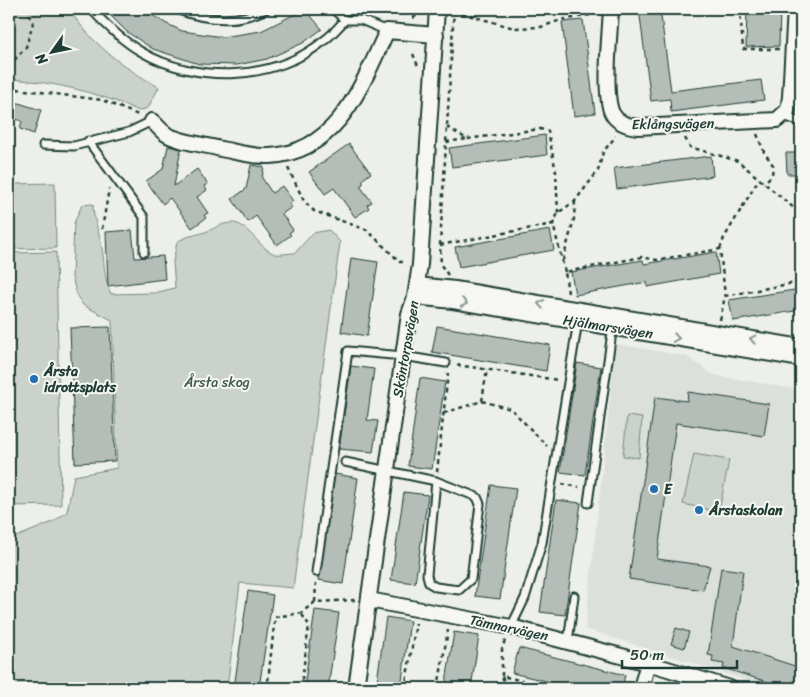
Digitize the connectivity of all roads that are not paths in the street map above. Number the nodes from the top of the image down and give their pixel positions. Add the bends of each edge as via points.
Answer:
1 (91, 9) edge
2 (176, 9) edge
3 (266, 9) edge
4 (333, 9) edge
5 (437, 9) edge
6 (795, 9) edge
7 (611, 10) edge
8 (344, 20) junction
9 (387, 31) junction
10 (436, 34) junction
11 (783, 116) junction
12 (152, 121) joint
13 (801, 122) edge
14 (88, 141) junction
15 (44, 145) dead end
16 (144, 252) dead end
17 (416, 291) junction
18 (578, 316) junction
19 (614, 322) junction
20 (801, 347) edge
21 (403, 356) junction
22 (801, 359) edge
23 (446, 363) road end
24 (345, 462) dead end
25 (387, 469) junction
26 (436, 481) junction
27 (588, 503) dead end
28 (316, 572) road end
29 (574, 596) dead end
30 (369, 600) junction
31 (511, 627) junction
32 (568, 642) junction
33 (648, 663) junction
34 (356, 688) edge
35 (641, 688) edge
36 (730, 688) edge

1 - 8 lane via 113,32 140,52 170,65 210,73 235,74 267,69 298,57 326,40
2 - 3 lane via 196,16 227,19
4 - 8 lane
5 - 10 street, Sköntorpsvägen
6 - 11 street via 790,97 788,110
7 - 11 street, Eklångsvägen via 609,98 612,113 618,120 631,127 757,122 777,120
8 - 9 lane via 361,20
9 - 10 street
9 - 12 street via 346,114 312,144 283,155 243,154 167,135
10 - 17 street, Sköntorpsvägen
11 - 13 lane
12 - 14 lane via 129,132
14 - 15 lane via 74,146
14 - 16 lane via 144,217
17 - 18 street, Hjälmarsvägen
17 - 21 street, Sköntorpsvägen
18 - 19 street, Hjälmarsvägen
18 - 31 lane via 542,543 525,598
20 -> 19 street, Hjälmarsvägen
19 -> 22 street, Hjälmarsvägen
19 - 27 lane
21 - 23 lane
21 - 25 street, Sköntorpsvägen
21 - 28 lane via 348,351
24 - 25 lane
25 - 26 lane
25 - 30 street, Sköntorpsvägen
26 - 26 lane via 426,575 429,583 436,587 459,590 470,580 480,504 477,497
29 - 32 lane
30 - 31 street, Tämnarvägen
30 - 34 street, Sköntorpsvägen
31 - 32 street, Tämnarvägen
32 - 33 street, Tämnarvägen
33 - 35 street
33 - 36 street, Tämnarvägen

